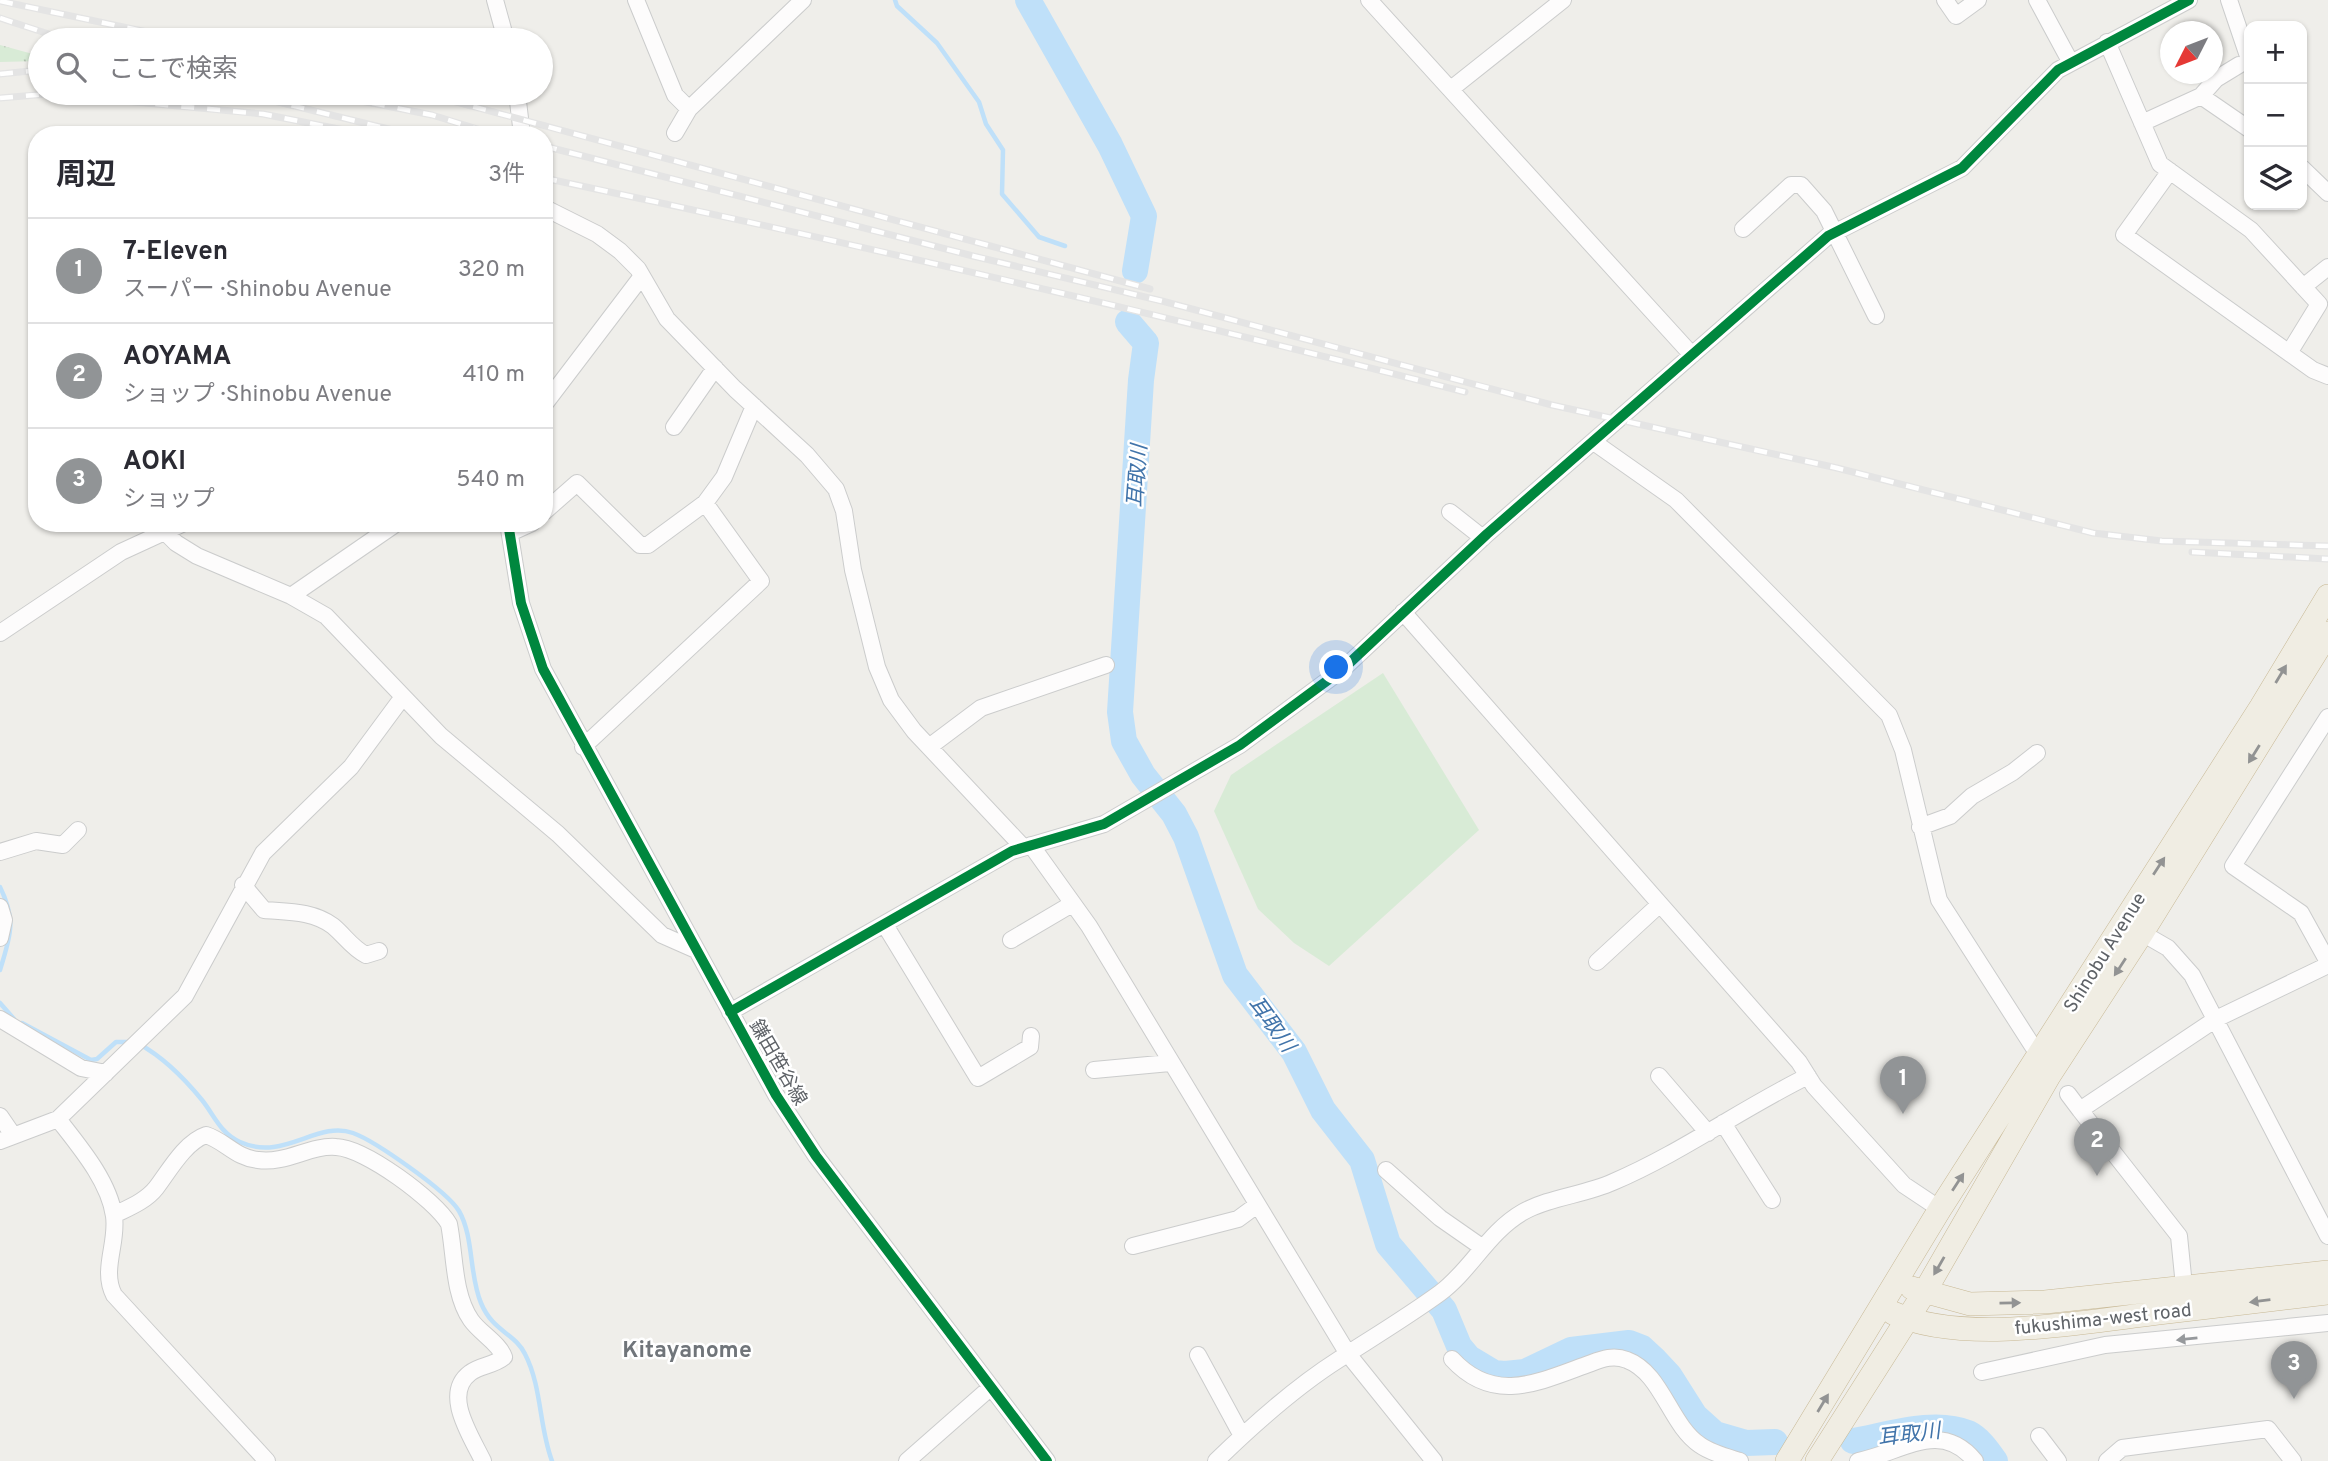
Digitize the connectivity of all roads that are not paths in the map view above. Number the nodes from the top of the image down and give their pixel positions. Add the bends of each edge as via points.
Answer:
1 (495, 0) edge
2 (636, 0) edge
3 (803, 0) edge
4 (1369, 0) edge
5 (1563, 0) edge
6 (1945, 0) edge
7 (1978, 0) edge
8 (2037, 0) edge
9 (2189, 0) edge
10 (2229, 0) edge
11 (503, 28) edge
12 (2107, 42) junction
13 (2244, 62) edge
14 (2071, 63) junction
15 (1451, 89) junction
16 (2201, 96) junction
17 (518, 105) edge
18 (689, 109) junction
19 (2143, 124) junction
20 (521, 126) edge
21 (2244, 126) edge
22 (675, 133) dead end
23 (2170, 171) junction
24 (2307, 173) edge
25 (2328, 193) edge
26 (553, 212) edge
27 (1743, 229) dead end
28 (1834, 233) junction
29 (2328, 267) edge
30 (642, 276) junction
31 (2303, 286) junction
32 (1877, 316) dead end
33 (2289, 353) junction
34 (1692, 355) junction
35 (715, 368) junction
36 (2328, 376) edge
37 (553, 393) edge
38 (754, 407) junction
39 (674, 427) dead end
40 (1595, 443) junction
41 (705, 503) junction
42 (553, 504) edge
43 (1450, 512) dead end
44 (159, 532) edge
45 (165, 532) edge
46 (384, 532) edge
47 (510, 532) edge
48 (1485, 536) junction
49 (291, 596) junction
50 (2328, 596) edge
51 (1403, 612) junction
52 (0, 633) edge
53 (2328, 633) edge
54 (1106, 665) dead end
55 (402, 698) junction
56 (2328, 718) edge
57 (583, 747) junction
58 (929, 747) junction
59 (2037, 753) dead end
60 (1920, 827) junction
61 (78, 830) dead end
62 (1027, 846) junction
63 (0, 852) edge
64 (243, 885) junction
65 (1072, 904) junction
66 (1660, 904) junction
67 (0, 907) edge
68 (885, 925) junction
69 (2132, 928) junction
70 (0, 938) edge
71 (1011, 940) dead end
72 (695, 950) junction
73 (379, 951) dead end
74 (1597, 962) dead end
75 (2328, 964) edge
76 (730, 1012) junction
77 (0, 1019) edge
78 (2216, 1019) junction
79 (1031, 1036) dead end
80 (2039, 1056) junction
81 (1170, 1063) junction
82 (1094, 1070) dead end
83 (106, 1073) junction
84 (1659, 1076) dead end
85 (1808, 1076) junction
86 (2068, 1094) dead end
87 (2080, 1111) junction
88 (0, 1116) edge
89 (58, 1119) junction
90 (1723, 1123) junction
91 (1708, 1133) junction
92 (6, 1138) edge
93 (1386, 1170) dead end
94 (1772, 1200) dead end
95 (1257, 1205) junction
96 (1940, 1209) junction
97 (114, 1215) junction
98 (2328, 1236) edge
99 (1133, 1247) dead end
100 (1483, 1248) junction
101 (2328, 1272) edge
102 (1896, 1282) junction
103 (2184, 1286) junction
104 (1924, 1293) junction
105 (2328, 1293) edge
106 (1881, 1308) junction
107 (1906, 1319) junction
108 (2106, 1320) junction
109 (2328, 1323) edge
110 (2105, 1345) junction
111 (1348, 1354) junction
112 (1198, 1355) dead end
113 (1452, 1359) dead end
114 (1982, 1372) dead end
115 (990, 1388) junction
116 (1242, 1436) junction
117 (2039, 1436) dead end
118 (2126, 1455) edge
119 (267, 1461) edge
120 (483, 1461) edge
121 (907, 1461) edge
122 (1047, 1461) edge
123 (1216, 1461) edge
124 (1434, 1461) edge
125 (1740, 1461) edge
126 (1787, 1461) edge
127 (1817, 1461) edge
128 (1858, 1461) edge
129 (1975, 1461) edge
130 (2058, 1461) edge
131 (2107, 1461) edge
132 (2293, 1461) edge

1 - 11 street
2 - 18 street via 675,95
3 - 18 street
4 - 15 street
5 - 15 street
6 - 7 street via 1956,16
8 - 14 street
9 - 12 street
10 - 13 street
12 - 14 street
12 - 19 street
13 - 16 street via 2216,79
14 - 28 street via 2058,70 1962,168
15 - 34 street
16 - 19 street
16 - 21 street
17 - 20 street
18 - 22 street
19 - 23 street via 2160,164
23 - 31 street via 2251,230
23 - 33 street via 2124,236
24 - 25 street
26 - 30 street via 597,234
27 - 28 street via 1791,185 1801,185
28 - 32 street
28 - 34 street
29 - 31 street
30 - 35 street via 667,319
30 - 37 street
31 - 33 street via 2319,304
33 - 36 street
34 - 40 street
35 - 38 street
35 - 39 street
38 - 41 street via 724,477
38 - 58 street via 807,455 836,489 877,667 891,700
40 - 48 street
40 - 60 street via 1676,500 1879,702 1903,750
41 - 42 street via 648,545 640,545 577,483
41 - 57 street via 761,581
43 - 48 street
44 - 52 street via 121,552
45 - 49 street via 197,556
46 - 49 street
47 - 57 street, 鎌田笹谷線 via 530,635
48 - 51 street
49 - 55 street via 326,616
69 -> 50 highway, Shinobu Avenue
51 - 62 street via 1343,669 1240,746 1104,824
51 - 66 street
53 -> 69 highway, Shinobu Avenue
54 - 58 street via 981,708
55 - 64 street via 351,767 263,852
55 - 72 street via 558,834 662,935
56 - 75 street via 2233,866 2301,913
57 - 72 street, 鎌田笹谷線
58 - 62 street
59 - 60 street via 1950,816
60 - 80 street via 1940,900
61 - 63 street via 63,845 36,841
62 - 65 street
62 - 68 street
64 - 73 street via 264,910 313,915 366,955
64 - 83 street via 185,996
65 - 71 street
65 - 81 street
66 - 74 street
66 - 85 street
67 - 70 street via 4,920
68 - 76 street
68 - 79 street via 978,1078 1030,1047
69 - 78 street via 2168,948 2186,966
69 - 80 highway, Shinobu Avenue
69 -> 104 highway, Shinobu Avenue
72 - 76 street, 鎌田笹谷線
75 - 78 street
76 - 115 street, 鎌田笹谷線 via 794,1123
77 - 83 street via 81,1068
78 - 87 street
78 - 98 street
96 -> 80 highway, Shinobu Avenue
81 - 82 street
81 - 95 street
83 - 89 street
84 - 91 street
85 - 90 street
85 - 96 street via 1904,1185
86 - 87 street
87 - 103 street via 2179,1236
88 - 92 street
89 - 92 street
89 - 97 street via 98,1177
90 - 91 street
90 - 94 street
91 - 100 street via 1612,1182 1523,1212
93 - 100 street via 1440,1218
95 - 99 street via 1238,1219
95 - 111 street
96 - 102 highway, Shinobu Avenue
97 - 119 street via 107,1279 114,1295
97 - 120 street via 148,1195 172,1165 206,1135 233,1153 262,1161 335,1146 351,1150 427,1198 449,1224 464,1307 504,1357 473,1370 458,1384 462,1415
100 - 111 street via 1441,1293
101 - 103 highway, fukushima-west road
102 - 104 highway, fukushima-west road
102 - 106 highway, Shinobu Avenue
104 -> 103 highway, fukushima-west road via 1970,1304 2045,1302
104 - 107 highway, Shinobu Avenue
105 -> 108 highway, fukushima-west road
106 - 107 highway, fukushima-west road
126 -> 106 highway, Shinobu Avenue
107 - 108 highway, fukushima-west road via 1956,1327 2042,1328
107 - 127 highway, Shinobu Avenue
108 - 110 street
109 -> 110 street
110 - 114 street
111 - 116 street
111 - 124 street
112 - 116 street
113 - 125 street via 1473,1377 1502,1387 1554,1377 1607,1358 1625,1359 1644,1373 1699,1445
115 - 121 street
115 - 122 street, 鎌田笹谷線
116 - 123 street
117 - 130 street
118 - 131 street
118 - 132 street via 2268,1429
128 - 129 street via 1936,1438 1961,1446

